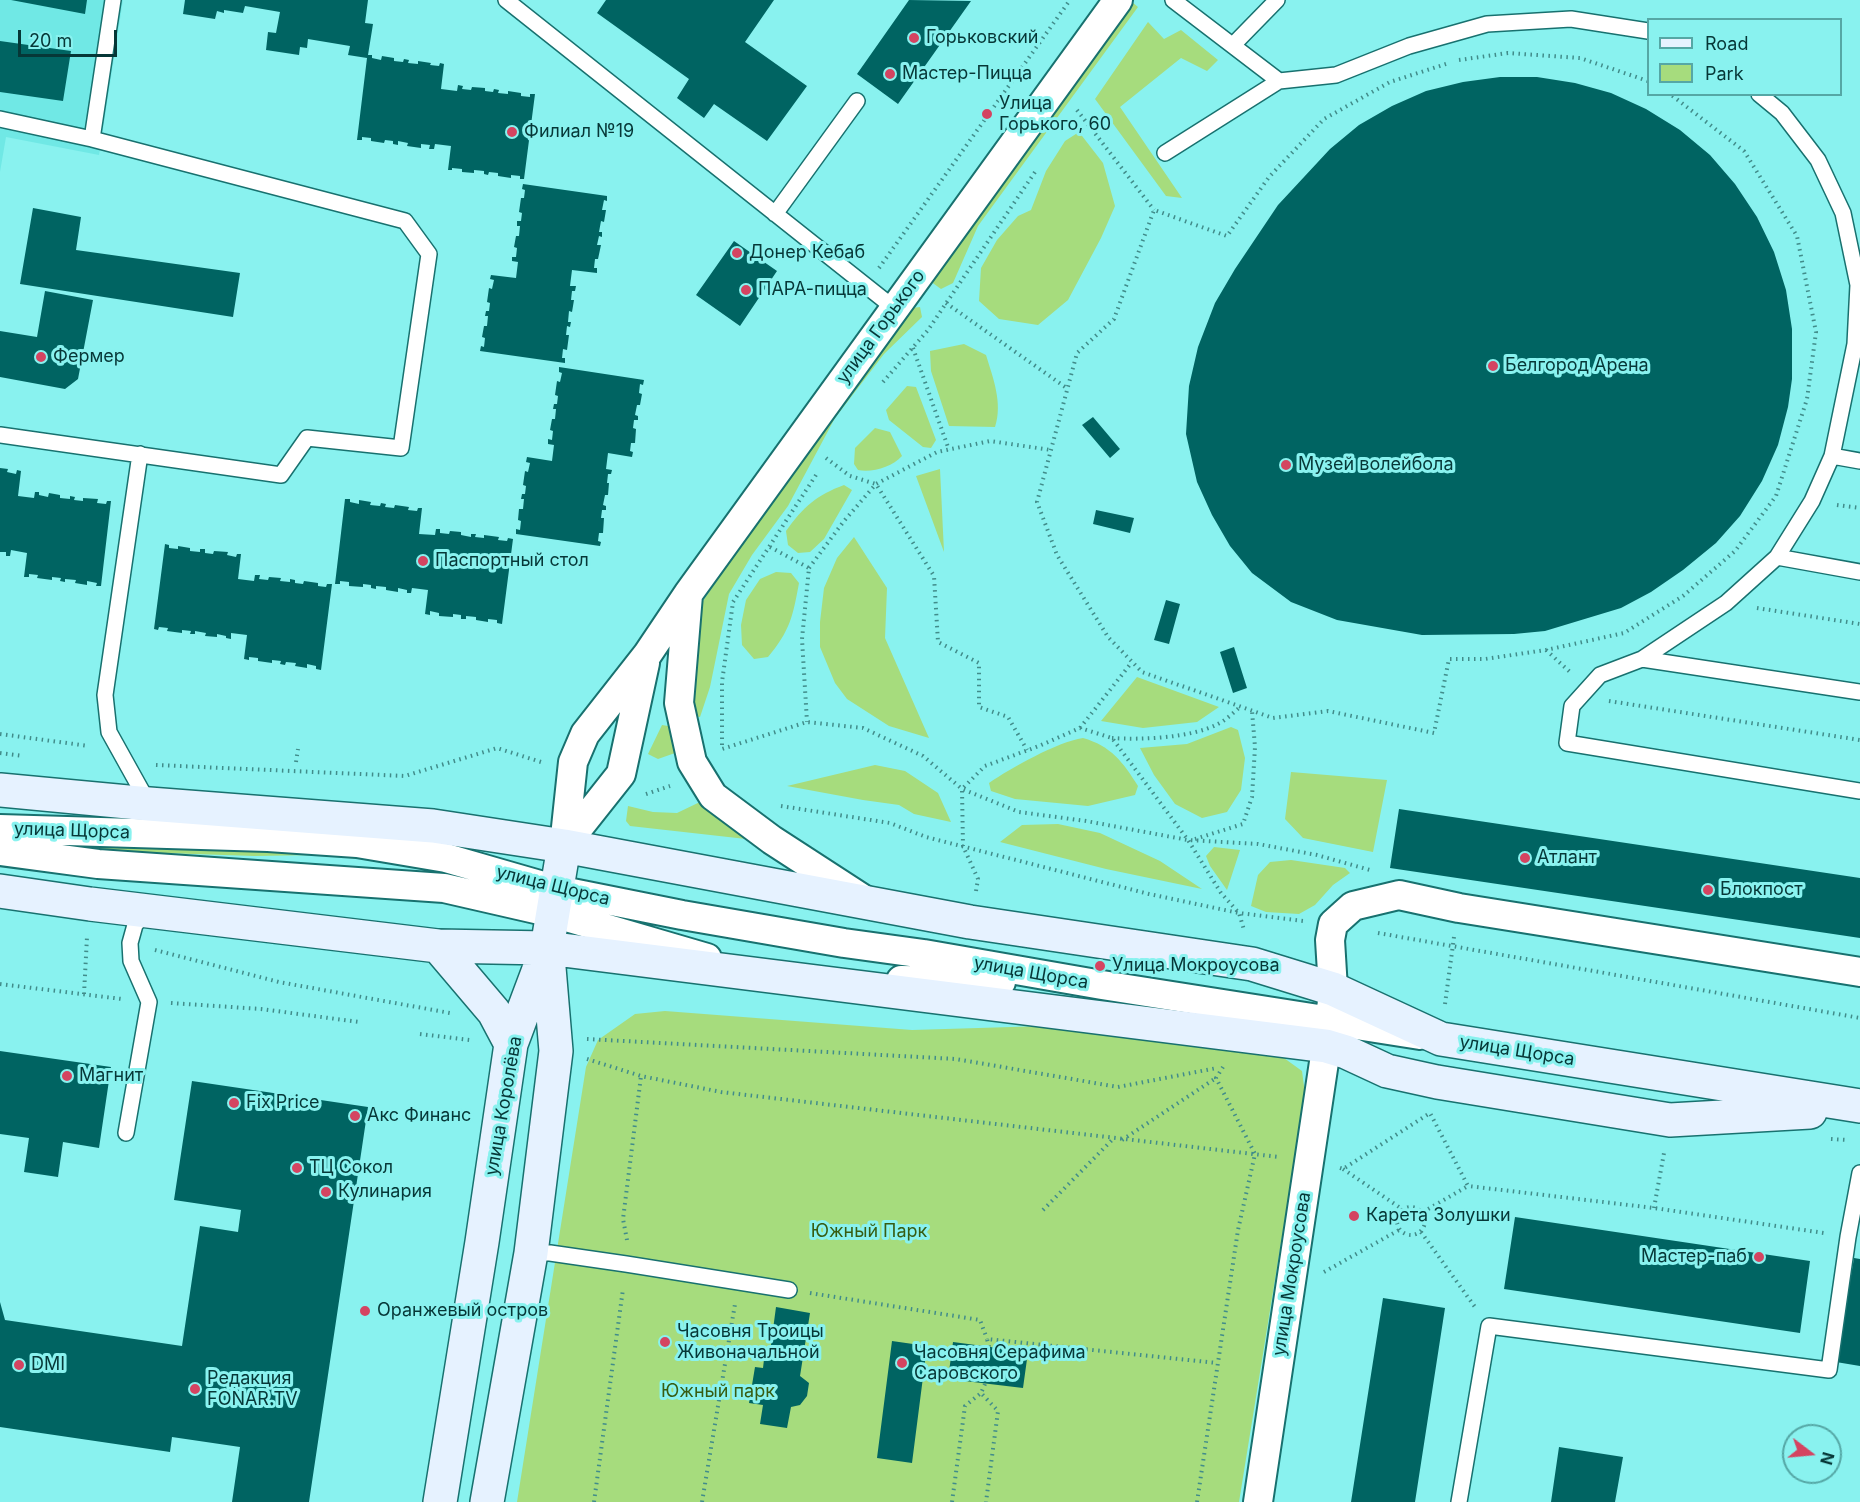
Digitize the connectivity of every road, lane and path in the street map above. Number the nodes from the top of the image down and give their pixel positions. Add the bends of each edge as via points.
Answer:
1 (113, 0) edge
2 (506, 0) edge
3 (1070, 0) edge
4 (1118, 0) edge
5 (1173, 0) edge
6 (1277, 0) edge
7 (1647, 31) edge
8 (1233, 45) junction
9 (1457, 60) dead end
10 (1446, 64) dead end
11 (1279, 81) junction
12 (1647, 81) edge
13 (1673, 96) edge
14 (1761, 96) edge
15 (857, 100) dead end
16 (0, 119) edge
17 (1071, 120) dead end
18 (92, 139) junction
19 (1165, 153) dead end
20 (1038, 168) dead end
21 (1154, 210) junction
22 (775, 214) junction
23 (866, 286) junction
24 (946, 303) junction
25 (894, 309) junction
26 (1857, 345) edge
27 (913, 348) junction
28 (1068, 389) junction
29 (876, 390) dead end
30 (0, 435) edge
31 (832, 450) dead end
32 (949, 450) junction
33 (1051, 450) junction
34 (140, 454) junction
35 (1833, 456) junction
36 (826, 458) junction
37 (1860, 461) edge
38 (876, 484) junction
39 (770, 547) junction
40 (1777, 557) junction
41 (809, 568) junction
42 (1860, 572) edge
43 (688, 594) junction
44 (1683, 596) junction
45 (1726, 603) junction
46 (1860, 624) edge
47 (1546, 650) junction
48 (647, 655) junction
49 (1642, 659) junction
50 (1132, 662) junction
51 (1588, 689) junction
52 (1860, 692) edge
53 (1241, 707) junction
54 (1252, 711) junction
55 (807, 722) junction
56 (1080, 728) junction
57 (0, 734) edge
58 (1112, 738) junction
59 (1860, 740) edge
60 (118, 749) junction
61 (298, 749) dead end
62 (1027, 750) junction
63 (0, 753) edge
64 (31, 757) dead end
65 (296, 762) dead end
66 (126, 764) junction
67 (572, 771) junction
68 (700, 776) junction
69 (613, 784) junction
70 (962, 789) junction
71 (0, 790) edge
72 (1860, 791) edge
73 (149, 804) junction
74 (779, 806) dead end
75 (0, 829) edge
76 (1188, 840) junction
77 (564, 846) junction
78 (963, 846) junction
79 (0, 851) edge
80 (0, 891) edge
81 (555, 901) junction
82 (868, 902) junction
83 (1459, 908) junction
84 (148, 910) junction
85 (1239, 913) junction
86 (970, 922) junction
87 (1243, 924) dead end
88 (1333, 924) junction
89 (130, 943) junction
90 (438, 946) junction
91 (547, 948) junction
92 (1453, 948) junction
93 (1860, 972) edge
94 (772, 976) junction
95 (0, 984) edge
96 (1102, 985) junction
97 (1334, 989) junction
98 (149, 1002) junction
99 (1860, 1018) edge
100 (358, 1022) dead end
101 (505, 1033) junction
102 (555, 1033) junction
103 (1328, 1034) junction
104 (1441, 1039) junction
105 (600, 1062) dead end
106 (1224, 1066) dead end
107 (641, 1076) junction
108 (1216, 1078) dead end
109 (1437, 1082) junction
110 (1860, 1108) edge
111 (1430, 1113) junction
112 (126, 1133) dead end
113 (1114, 1139) junction
114 (1826, 1139) dead end
115 (1122, 1140) junction
116 (1849, 1140) dead end
117 (1255, 1154) junction
118 (1309, 1161) junction
119 (1343, 1169) junction
120 (1860, 1173) edge
121 (1468, 1186) junction
122 (1402, 1209) junction
123 (1043, 1210) dead end
124 (1423, 1212) junction
125 (1399, 1230) junction
126 (1421, 1232) junction
127 (1848, 1237) junction
128 (531, 1253) junction
129 (626, 1264) junction
130 (738, 1282) junction
131 (789, 1290) joint
132 (1290, 1290) junction
133 (1489, 1326) junction
134 (987, 1339) junction
135 (989, 1347) dead end
136 (1217, 1363) junction
137 (985, 1384) dead end
138 (981, 1393) junction
139 (440, 1502) edge
140 (487, 1502) edge
141 (594, 1502) edge
142 (702, 1502) edge
143 (952, 1502) edge
144 (986, 1502) edge
145 (1197, 1502) edge
146 (1258, 1502) edge
147 (1459, 1502) edge

1 - 18 lane
2 - 22 lane
3 - 23 path
4 - 25 street, улица Горького
5 - 8 lane
6 - 8 lane
7 - 11 lane via 1571,20 1487,24 1409,46 1336,75
8 - 11 lane
9 - 12 path via 1508,53 1580,58
10 - 21 path via 1390,82 1324,119 1269,177 1227,236
11 - 19 lane
13 - 44 path via 1744,151 1797,236 1816,332 1807,399 1776,496 1735,550
14 - 26 lane via 1782,113 1818,160 1843,213 1858,285
15 - 22 lane
16 - 18 lane
17 - 21 path via 1077,110
18 - 34 lane via 405,220 429,254 401,448 307,438 280,475
20 - 24 path
21 - 28 path via 1114,319 1077,353
22 - 23 lane
23 - 25 lane
24 - 27 path
24 - 28 path
25 - 43 street, улица Горького
26 - 35 lane
27 - 29 path
27 - 32 path
28 - 33 path
30 - 34 lane
31 - 36 path
32 - 33 path via 990,441
32 - 38 path via 937,452
33 - 50 path via 1037,502 1057,555 1108,637
34 - 60 lane via 105,695 109,732
35 - 37 lane
35 - 40 lane via 1812,501
36 - 38 path via 850,476
36 - 39 path
38 - 41 path
38 - 62 path via 933,576 938,642 979,663 979,706 1008,717
39 - 41 path
39 - 55 path via 733,602 722,682 723,749
40 - 42 lane
40 - 45 lane
41 - 55 path via 802,639
43 - 48 street, улица Горького
43 - 68 street via 679,703 692,762
44 - 45 path
44 - 47 path via 1624,633
45 - 46 path
45 - 49 lane
47 - 51 path
47 - 54 path via 1485,659 1449,659 1434,733 1328,711 1273,718
48 - 67 street, улица Горького via 585,734
48 - 69 street, улица Горького via 621,774
49 - 51 lane via 1600,675
49 - 52 lane
50 - 53 path via 1142,672
50 - 56 path
51 - 59 path via 1606,701
51 - 72 lane via 1572,706 1567,743
53 - 54 path
53 - 58 path via 1218,724 1184,735
54 - 76 path via 1252,797 1243,824
55 - 70 path via 863,728 923,756
56 - 58 path
56 - 62 path
57 - 60 path
58 - 76 path
60 - 66 lane
61 - 65 path
62 - 70 path via 985,766
63 - 64 path
66 - 67 path via 405,776 497,748
66 - 73 lane
67 - 77 street, улица Горького
68 - 69 path via 645,794
68 - 82 street via 713,796 772,840
69 - 77 street, улица Горького
70 - 78 path
71 - 73 main road
73 - 77 main road via 433,826
74 - 78 path via 890,823
75 - 81 street, улица Щорса via 357,843 446,858
76 - 85 path via 1221,893
77 - 81 main road
77 - 82 main road
78 - 85 path
78 - 86 path via 978,879
79 - 81 street, улица Щорса via 98,864 444,888
80 - 84 main road
81 - 91 main road
81 - 94 street, улица Щорса
81 - 96 street, улица Щорса via 682,915
82 - 86 main road
83 - 88 street via 1399,895 1353,906
83 - 92 path
83 - 93 street
84 - 89 lane via 135,925
84 - 90 main road
85 - 87 path
85 - 88 path
86 - 97 main road via 1252,964
88 - 92 path
88 - 97 street, улица Мокроусова via 1330,940
89 - 98 lane via 131,961
89 - 101 path via 279,982
90 - 91 main road
90 - 101 main road via 494,1012
91 - 94 main road
91 - 101 main road, улица Королёва
91 - 102 main road
92 - 99 path
92 - 104 path
94 - 96 street, улица Щорса
94 - 103 main road
95 - 98 path
96 - 103 street, улица Щорса
97 - 103 street, улица Мокроусова
97 - 104 main road
98 - 100 path via 261,1009
98 - 112 lane
101 - 139 main road, улица Королёва via 482,1242
102 - 106 path via 586,1039 956,1059 1118,1087
102 - 128 main road
103 - 104 street, улица Щорса
103 - 109 main road via 1346,1052 1387,1071
103 - 118 street, улица Мокроусова
104 - 110 main road, улица Щорса
105 - 107 path
107 - 113 path via 721,1092
107 - 129 path via 623,1219 629,1252
108 - 115 path
109 - 110 main road via 1670,1120
109 - 111 path
111 - 119 path
111 - 121 path
113 - 115 path
113 - 123 path
114 - 116 path
115 - 117 path
117 - 118 path
117 - 136 path via 1238,1230
118 - 119 path
118 - 132 street, улица Мокроусова
119 - 122 path
120 - 127 lane
121 - 124 path
121 - 127 path
122 - 124 path via 1417,1207
122 - 125 path via 1397,1218
124 - 126 path via 1426,1222
125 - 126 path via 1414,1236
125 - 132 path
126 - 133 path
127 - 133 lane via 1829,1370
128 - 129 lane
128 - 140 main road
129 - 130 lane
129 - 141 path
130 - 131 lane
130 - 142 path
131 - 134 path via 980,1320
132 - 146 street, улица Мокроусова
133 - 147 lane
134 - 135 path
134 - 136 path
136 - 145 path
137 - 138 path
138 - 143 path via 965,1406
138 - 144 path via 998,1411

